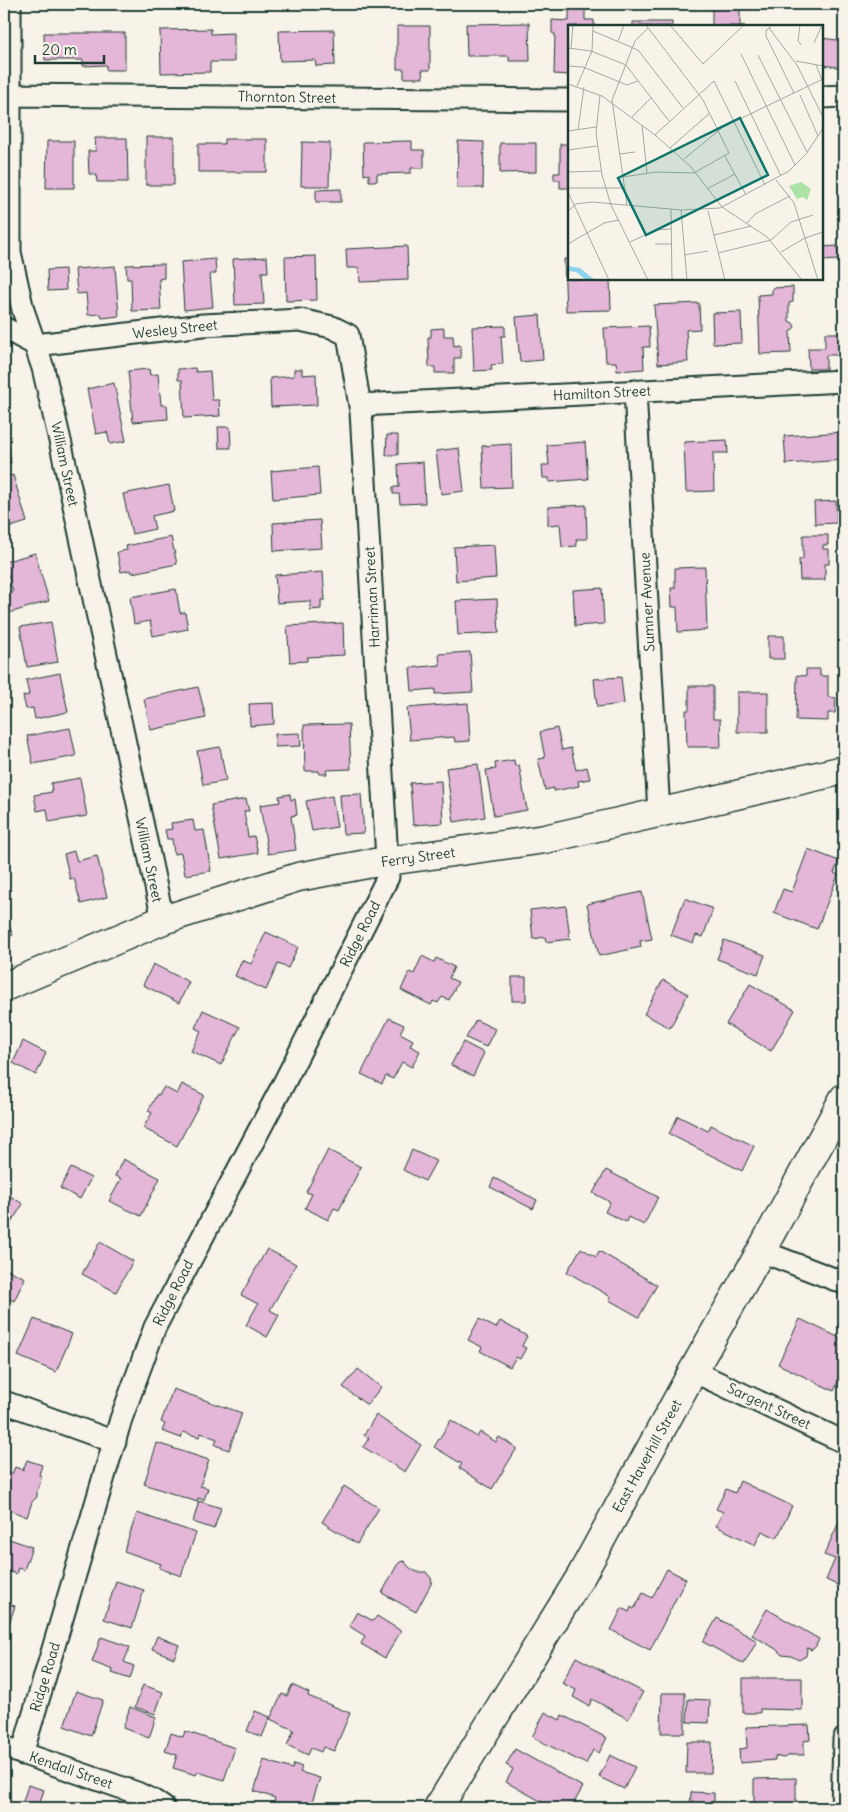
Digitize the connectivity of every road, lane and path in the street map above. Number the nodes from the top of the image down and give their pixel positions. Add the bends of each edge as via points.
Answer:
1 (10, 4) edge
2 (7, 95) edge
3 (844, 96) edge
4 (823, 97) edge
5 (568, 100) edge
6 (4, 328) edge
7 (348, 335) joint
8 (36, 345) junction
9 (844, 381) edge
10 (635, 391) junction
11 (360, 405) junction
12 (844, 770) edge
13 (659, 812) junction
14 (387, 861) junction
15 (163, 920) junction
16 (4, 987) edge
17 (844, 1098) edge
18 (762, 1251) junction
19 (844, 1283) edge
20 (694, 1371) junction
21 (4, 1402) edge
22 (115, 1442) junction
23 (844, 1442) edge
24 (844, 1739) edge
25 (13, 1750) edge
26 (163, 1808) edge
27 (438, 1808) edge
28 (842, 1808) edge

1 - 2 street, William Street
2 - 5 street, Thornton Street
2 - 8 street, William Street via 10,252 23,310
3 - 4 street
6 - 8 street
7 - 8 street, Wesley Street via 332,327 300,320 202,325
7 - 11 street, Harriman Street
8 - 15 street, William Street via 61,445
9 - 10 street, Hamilton Street
10 - 11 street, Hamilton Street
10 - 13 street, Sumner Avenue
11 - 14 street, Harriman Street
12 - 13 street, Ferry Street
13 - 14 street, Ferry Street via 545,839
14 - 15 street, Ferry Street via 298,877
14 - 22 street, Ridge Road via 388,878 155,1327
15 - 16 street, Ferry Street
17 - 18 street, East Haverhill Street
18 - 19 street
18 - 20 street, East Haverhill Street
20 - 23 street, Sargent Street
20 - 27 street, East Haverhill Street via 581,1576
21 - 22 street
22 - 25 street, Ridge Road
24 - 28 street
25 - 26 street, Kendall Street via 137,1793

